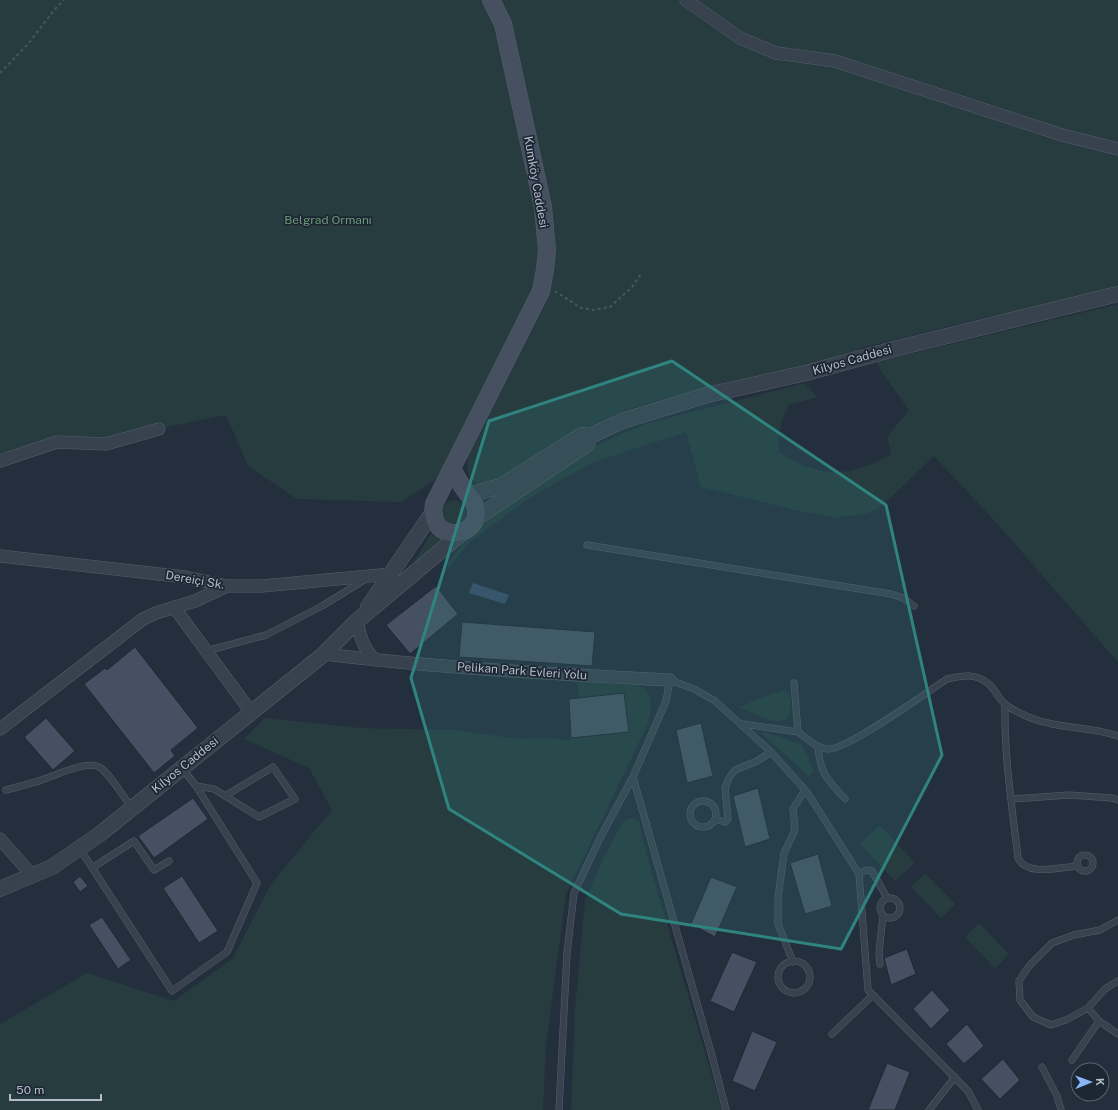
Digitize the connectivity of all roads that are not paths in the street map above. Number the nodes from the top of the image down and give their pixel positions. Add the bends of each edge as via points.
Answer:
1 (491, 0) edge
2 (686, 0) edge
3 (1118, 149) edge
4 (1118, 294) edge
5 (159, 429) dead end
6 (590, 436) junction
7 (0, 461) edge
8 (452, 469) junction
9 (467, 494) junction
10 (436, 504) junction
11 (475, 519) junction
12 (462, 533) junction
13 (587, 545) dead end
14 (0, 556) edge
15 (391, 574) junction
16 (370, 576) junction
17 (228, 586) junction
18 (914, 606) dead end
19 (174, 607) junction
20 (358, 621) junction
21 (206, 651) junction
22 (324, 654) junction
23 (375, 660) junction
24 (670, 680) junction
25 (794, 683) dead end
26 (1005, 704) junction
27 (251, 712) junction
28 (743, 724) junction
29 (0, 728) edge
30 (798, 732) junction
31 (1118, 736) edge
32 (818, 746) junction
33 (771, 752) junction
34 (182, 768) junction
35 (633, 777) junction
36 (196, 786) junction
37 (6, 790) dead end
38 (805, 790) junction
39 (225, 796) junction
40 (846, 799) dead end
41 (1011, 799) junction
42 (1118, 800) edge
43 (132, 808) junction
44 (715, 819) junction
45 (0, 839) edge
46 (80, 848) junction
47 (169, 861) dead end
48 (1078, 866) dead end
49 (92, 868) junction
50 (859, 874) junction
51 (32, 875) junction
52 (0, 889) edge
53 (887, 898) junction
54 (883, 915) junction
55 (1118, 920) edge
56 (793, 962) junction
57 (880, 964) dead end
58 (1118, 981) edge
59 (873, 995) junction
60 (1088, 1008) junction
61 (1099, 1021) junction
62 (832, 1034) dead end
63 (1118, 1034) edge
64 (1072, 1060) dead end
65 (1042, 1067) dead end
66 (955, 1077) junction
67 (559, 1110) edge
68 (726, 1110) edge
69 (929, 1110) edge
70 (978, 1110) edge
71 (1061, 1110) edge

1 - 8 main road, Kumköy Caddesi via 503,24 543,207 547,250 541,291
2 - 3 street via 740,38 776,53 835,61 1062,135
4 - 6 street, Kilyos Caddesi via 806,373 707,395 622,421
5 - 7 street via 106,444 57,442
6 - 9 street, Kilyos Caddesi via 582,435 501,486
6 - 11 street via 587,444
8 - 9 main road
8 - 10 main road, Kumköy Caddesi
9 - 10 main road via 448,491
9 - 11 main road via 474,502
10 - 12 main road via 434,519 440,527 447,532
10 - 15 street
11 - 12 main road
12 - 20 street
13 - 18 lane via 891,594 903,598
14 - 17 street, Dereiçi Sk. via 185,577
15 - 16 street, Dereiçi Sk.
15 - 20 street
16 - 17 street, Dereiçi Sk. via 262,586
16 - 21 lane via 322,606 266,635
17 - 19 street
19 - 21 street
19 - 29 street via 143,619
20 - 22 street, Kilyos Caddesi
20 - 23 street via 365,648
21 - 27 street
22 - 23 street, Pelikan Park Evleri Yolu
22 - 27 street, Kilyos Caddesi
23 - 24 street, Pelikan Park Evleri Yolu
24 - 28 lane via 715,701
24 - 35 lane via 666,701
25 - 30 lane
26 - 31 lane via 1026,716 1058,726
26 - 32 lane via 989,684 976,676 963,675 947,679 837,748
26 - 41 lane via 1004,725
27 - 34 street, Kilyos Caddesi
28 - 30 lane
28 - 33 lane
30 - 32 lane
32 - 40 lane via 819,761 824,775
33 - 38 lane
33 - 44 lane via 735,770 725,788 728,819 725,822
34 - 36 lane
34 - 43 street, Kilyos Caddesi
35 - 67 lane via 574,893 567,953
35 - 68 lane
36 - 39 lane via 214,789
36 - 49 lane via 257,883 227,952 172,991
37 - 43 lane via 72,769 92,766 105,772
38 - 50 lane
38 - 56 lane via 792,809 795,830 784,853 778,898 778,924
39 - 39 lane via 274,766 295,799 260,817
41 - 42 lane via 1069,795
41 - 48 lane via 1018,858 1021,864 1030,870
43 - 46 street, Kilyos Caddesi
44 - 44 lane via 716,810 707,801 698,802 692,808 691,820 698,826 710,826
45 - 51 street
46 - 49 lane
46 - 51 street, Kilyos Caddesi via 52,867
47 - 49 lane via 154,870 134,841
50 - 53 lane via 866,870 872,871
50 - 59 lane via 868,990
51 - 52 street, Kilyos Caddesi
53 - 54 lane via 880,906
53 - 54 lane via 897,900 900,909 898,915 892,918
54 - 57 lane
55 - 60 lane via 1100,930 1052,943 1029,966 1020,981 1020,1000 1033,1017 1051,1024 1066,1020
56 - 56 lane via 803,964 810,972 810,978 806,988 792,993 780,984 779,974 784,965
58 - 60 lane via 1105,989
59 - 62 lane
59 - 66 lane
60 - 61 lane
61 - 63 lane
61 - 64 lane
65 - 71 lane
66 - 69 lane
66 - 70 lane via 968,1091

